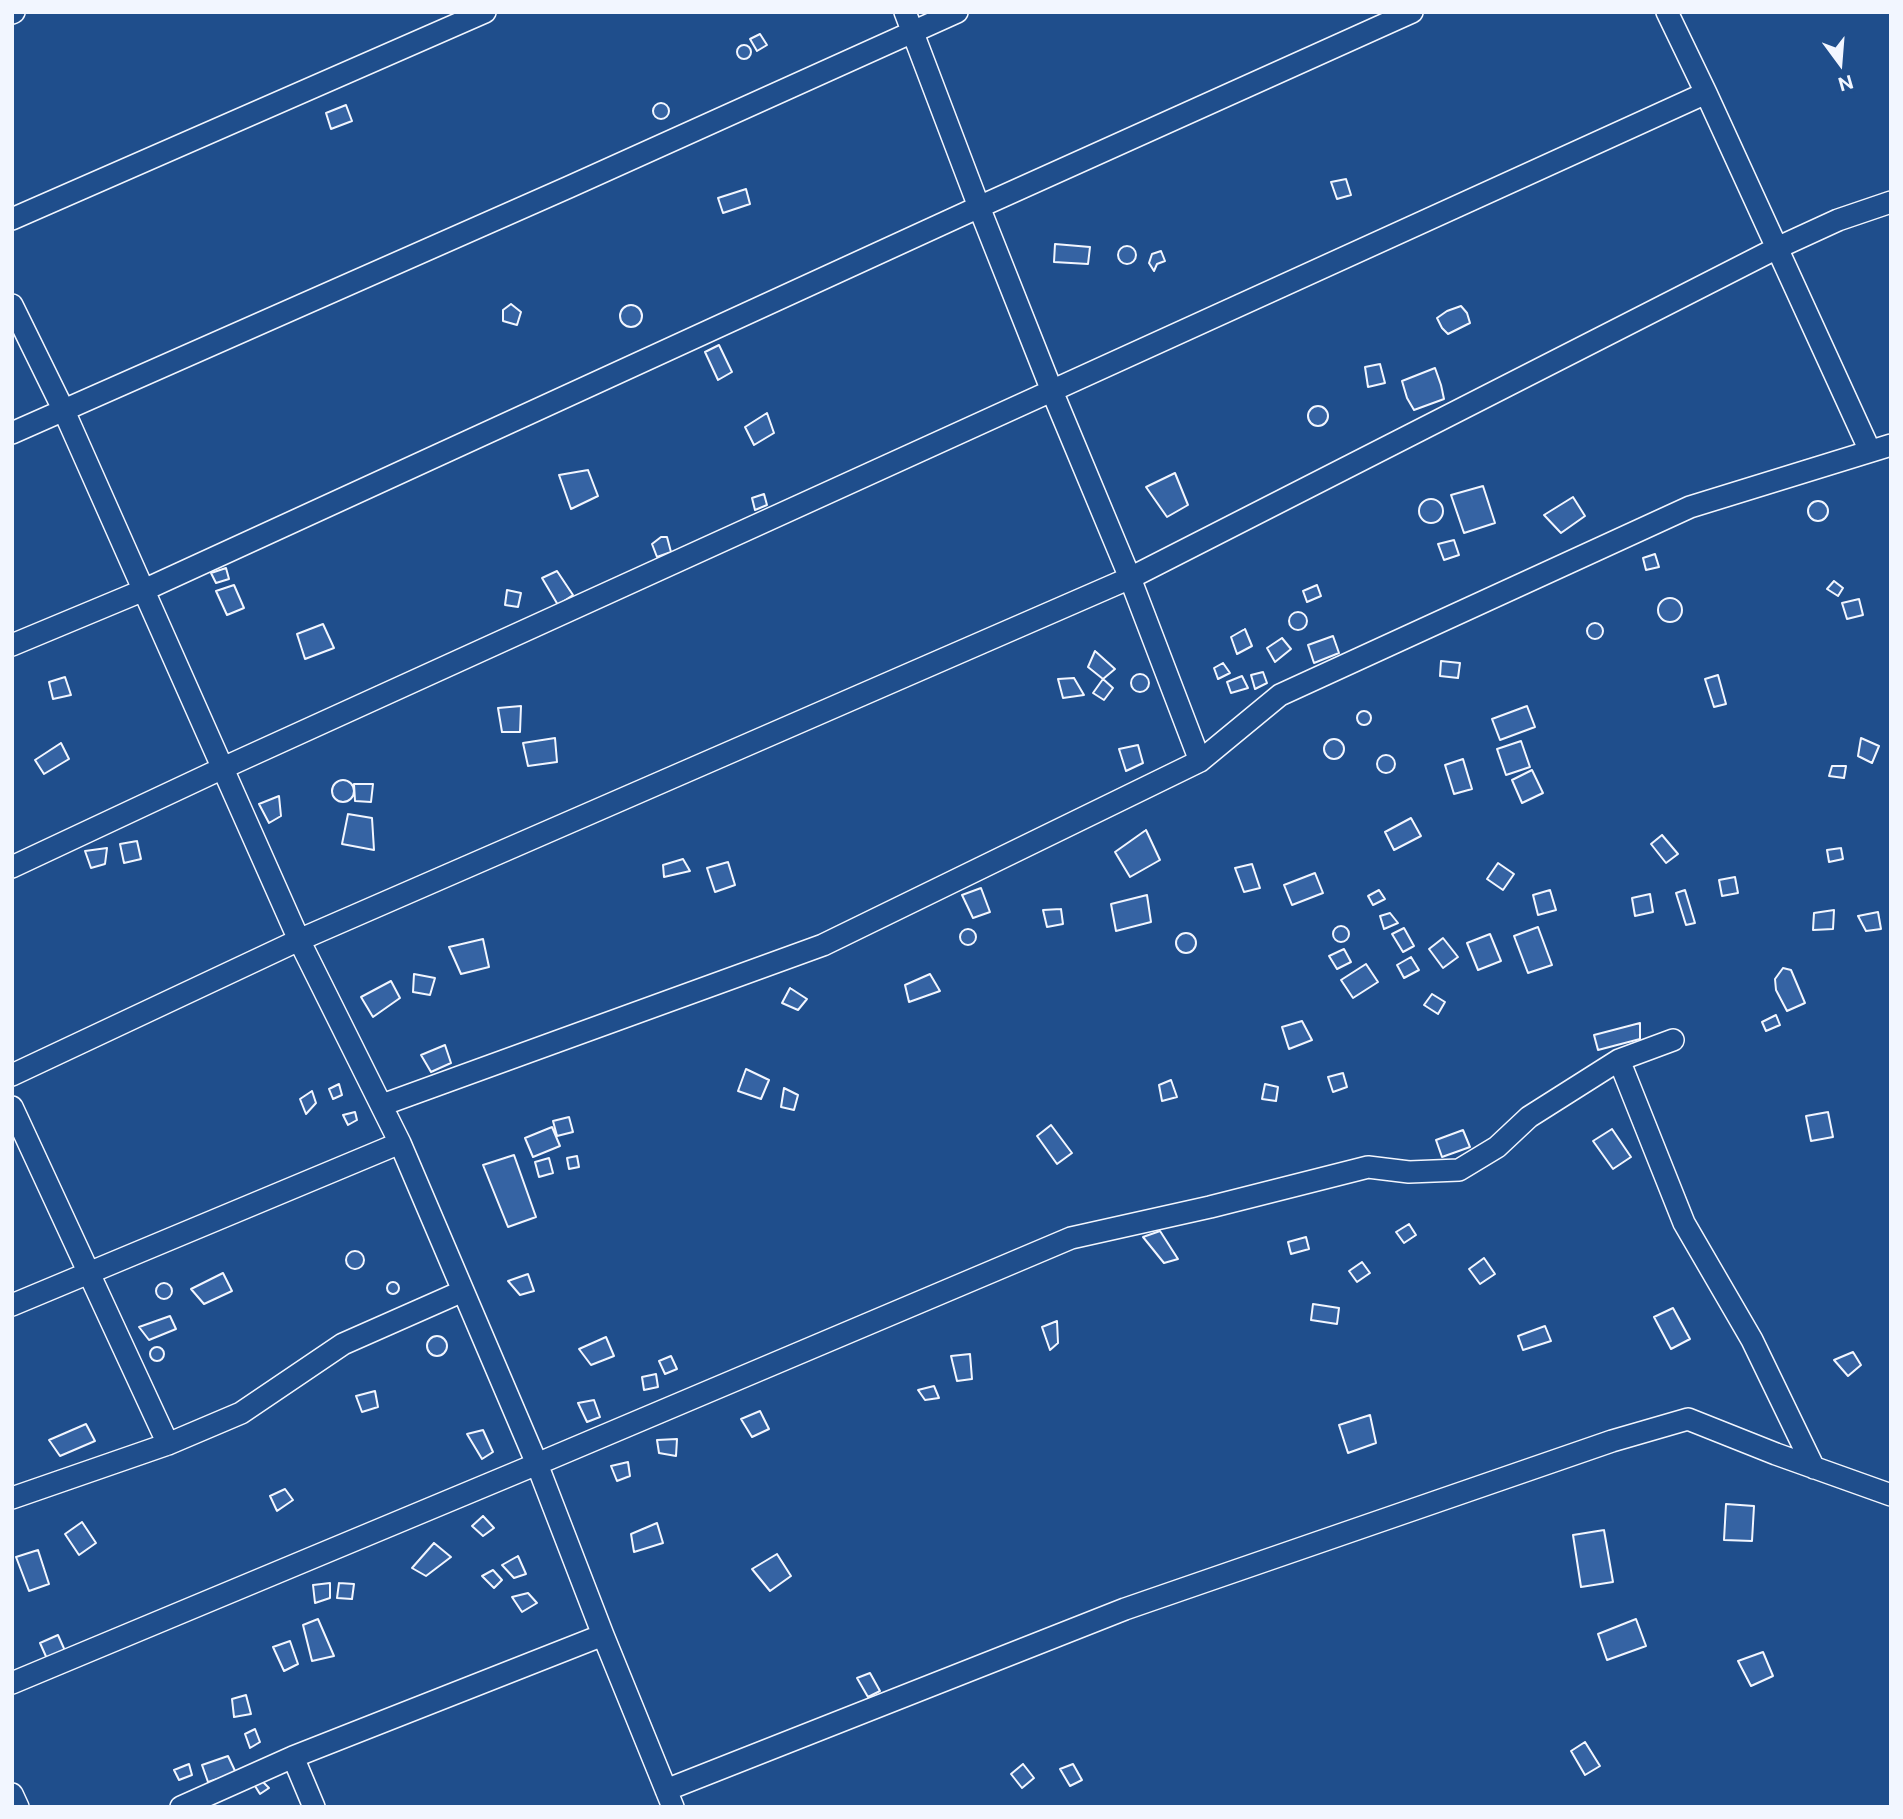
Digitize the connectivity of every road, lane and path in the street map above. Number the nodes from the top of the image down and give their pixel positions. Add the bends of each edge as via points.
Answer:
1 (485, 12) edge
2 (957, 12) edge
3 (1412, 12) edge
4 (1667, 12) edge
5 (909, 22) edge
6 (1706, 93) junction
7 (1891, 202) edge
8 (979, 207) junction
9 (12, 219) edge
10 (1777, 248) junction
11 (12, 305) edge
12 (1052, 391) junction
13 (64, 411) junction
14 (12, 433) edge
15 (1891, 444) edge
16 (1870, 451) junction
17 (1130, 578) junction
18 (144, 590) junction
19 (12, 645) edge
20 (1200, 761) junction
21 (223, 768) junction
22 (12, 866) edge
23 (299, 940) junction
24 (1673, 1040) dead end
25 (1619, 1060) junction
26 (12, 1074) edge
27 (382, 1105) junction
28 (12, 1107) edge
29 (400, 1143) junction
30 (89, 1273) junction
31 (463, 1291) junction
32 (12, 1305) edge
33 (167, 1444) junction
34 (537, 1464) junction
35 (1814, 1468) junction
36 (1891, 1495) edge
37 (12, 1498) edge
38 (603, 1635) junction
39 (12, 1683) edge
40 (293, 1756) junction
41 (12, 1794) edge
42 (669, 1798) edge
43 (18, 1807) edge
44 (181, 1807) edge
45 (314, 1807) edge

1 - 9 street
2 - 5 street
3 - 8 street
4 - 6 street
5 - 8 street
5 - 13 street via 569,187
6 - 10 street
6 - 12 street
7 - 10 street
8 - 12 street
8 - 18 street
10 - 16 street
10 - 17 street
11 - 13 street
12 - 17 street
12 - 21 street
13 - 14 street
13 - 18 street
15 - 16 street
16 - 20 street via 1690,507 1280,695
17 - 20 street
17 - 23 street
18 - 19 street
18 - 21 street
20 - 27 street via 823,945
21 - 22 street
21 - 23 street
23 - 26 street
23 - 27 street
24 - 25 street
25 - 34 street via 1529,1117 1497,1147 1459,1170 1409,1172 1368,1167 1072,1238
25 - 35 street via 1684,1223 1752,1340
27 - 29 street
28 - 30 street
29 - 30 street
29 - 31 street
30 - 32 street
30 - 33 street
31 - 33 street via 343,1344 241,1413
31 - 34 street
33 - 37 street
34 - 38 street
34 - 39 street
35 - 36 street
35 - 42 street via 1688,1419 1125,1609
38 - 40 street
38 - 42 street
40 - 44 street
40 - 45 street
41 - 43 street

